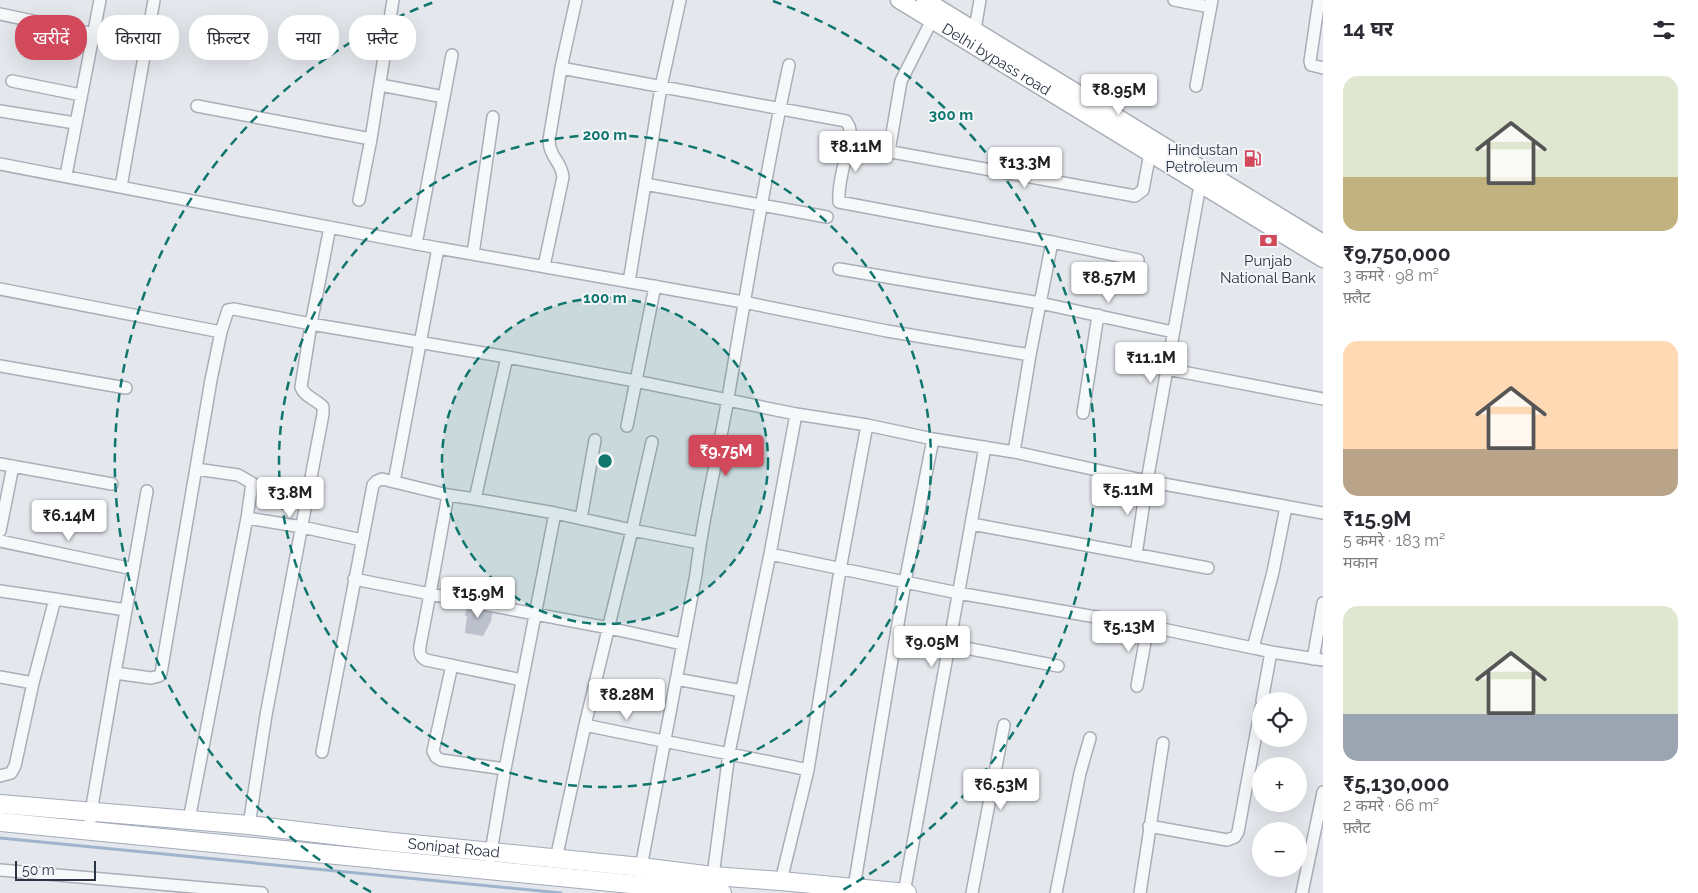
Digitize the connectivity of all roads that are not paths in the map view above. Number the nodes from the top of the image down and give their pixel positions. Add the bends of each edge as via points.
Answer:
1 (100, 0) edge
2 (154, 0) edge
3 (393, 0) edge
4 (576, 0) edge
5 (680, 0) edge
6 (899, 0) edge
7 (925, 0) edge
8 (980, 0) edge
9 (1174, 0) edge
10 (1319, 0) edge
11 (1211, 3) edge
12 (0, 14) edge
13 (151, 15) edge
14 (932, 20) junction
15 (94, 30) junction
16 (97, 30) edge
17 (973, 38) junction
18 (452, 55) dead end
19 (143, 60) edge
20 (788, 65) dead end
21 (561, 68) junction
22 (1323, 68) edge
23 (12, 82) dead end
24 (380, 85) junction
25 (1196, 86) dead end
26 (661, 87) junction
27 (81, 95) junction
28 (444, 97) junction
29 (197, 106) dead end
30 (780, 108) junction
31 (0, 110) edge
32 (493, 117) dead end
33 (75, 123) junction
34 (371, 139) junction
35 (853, 145) junction
36 (889, 151) junction
37 (1150, 153) junction
38 (0, 164) edge
39 (66, 175) junction
40 (645, 184) junction
41 (1200, 185) junction
42 (121, 187) junction
43 (359, 200) dead end
44 (762, 206) junction
45 (827, 217) dead end
46 (330, 227) junction
47 (1296, 235) junction
48 (1052, 242) junction
49 (1323, 243) edge
50 (416, 244) junction
51 (438, 248) junction
52 (473, 254) junction
53 (1323, 258) edge
54 (1138, 260) dead end
55 (544, 266) junction
56 (839, 269) dead end
57 (629, 282) junction
58 (655, 286) junction
59 (0, 289) edge
60 (743, 302) junction
61 (1040, 303) junction
62 (1098, 315) junction
63 (311, 324) junction
64 (221, 332) junction
65 (1173, 332) junction
66 (420, 342) junction
67 (1030, 355) junction
68 (507, 357) junction
69 (0, 366) edge
70 (1167, 369) junction
71 (636, 381) junction
72 (126, 388) dead end
73 (1323, 399) edge
74 (727, 400) junction
75 (1083, 413) dead end
76 (796, 414) junction
77 (867, 425) junction
78 (627, 426) dead end
79 (933, 439) junction
80 (595, 440) dead end
81 (652, 442) dead end
82 (985, 447) junction
83 (1014, 452) junction
84 (0, 464) edge
85 (13, 466) junction
86 (196, 469) junction
87 (1147, 481) junction
88 (394, 482) junction
89 (112, 484) dead end
90 (147, 491) dead end
91 (448, 495) junction
92 (475, 499) junction
93 (1286, 507) junction
94 (1323, 512) edge
95 (555, 514) junction
96 (247, 518) junction
97 (581, 519) junction
98 (972, 524) junction
99 (302, 527) junction
100 (632, 530) junction
101 (0, 531) edge
102 (362, 540) junction
103 (0, 541) edge
104 (700, 543) junction
105 (770, 554) junction
106 (1136, 555) junction
107 (1208, 568) dead end
108 (133, 569) junction
109 (840, 570) junction
110 (354, 579) junction
111 (905, 582) junction
112 (0, 591) edge
113 (958, 593) junction
114 (430, 594) junction
115 (55, 599) junction
116 (1323, 603) edge
117 (126, 610) junction
118 (535, 614) junction
119 (1148, 626) junction
120 (609, 628) junction
121 (682, 644) junction
122 (950, 645) junction
123 (1253, 648) junction
124 (1271, 652) junction
125 (1318, 660) edge
126 (452, 665) junction
127 (1058, 666) dead end
128 (115, 673) junction
129 (0, 677) edge
130 (676, 679) junction
131 (522, 680) junction
132 (33, 683) junction
133 (1137, 686) dead end
134 (742, 691) junction
135 (1264, 692) edge
136 (1004, 724) dead end
137 (585, 725) junction
138 (1090, 738) dead end
139 (664, 742) junction
140 (1163, 743) dead end
141 (1254, 747) edge
142 (322, 752) dead end
143 (730, 754) junction
144 (505, 769) junction
145 (808, 770) junction
146 (0, 776) edge
147 (1323, 792) edge
148 (0, 804) edge
149 (91, 812) junction
150 (189, 820) junction
151 (0, 822) edge
152 (249, 826) junction
153 (1149, 826) junction
154 (89, 831) junction
155 (491, 852) junction
156 (556, 859) junction
157 (641, 867) junction
158 (0, 870) edge
159 (488, 870) junction
160 (713, 876) junction
161 (781, 880) junction
162 (638, 885) junction
163 (854, 887) junction
164 (262, 893) edge
165 (722, 893) edge
166 (906, 893) edge
167 (972, 893) edge
168 (1056, 893) edge
169 (1140, 893) edge
170 (1302, 893) edge

1 - 15 street
2 - 13 street
3 - 24 street
4 - 21 street
5 - 26 street
6 - 14 main road, Delhi bypass road
7 - 17 main road, Delhi bypass road
8 - 17 street
9 - 11 street
10 - 22 street via 1310,61 1311,66
11 - 25 street
12 - 15 street
14 - 17 main road, Delhi bypass road
14 - 36 street via 901,81
15 - 16 street
15 - 27 street
17 - 37 main road, Delhi bypass road
17 - 47 main road, Delhi bypass road
18 - 28 street
19 - 42 street
20 - 30 street
21 - 26 street
21 - 55 street via 549,140 550,152 559,164 562,176
23 - 27 street
24 - 28 street
24 - 34 street
26 - 30 street
26 - 40 street
27 - 33 street
28 - 50 street
29 - 34 street
30 - 35 street via 846,121
30 - 44 street
31 - 33 street
32 - 52 street
33 - 39 street
34 - 43 street
35 - 36 street
35 - 48 street via 846,156 839,202
36 - 37 street via 1135,196 1143,190
37 - 41 main road, Delhi bypass road
38 - 39 street
39 - 42 street
40 - 44 street
40 - 57 street
41 - 47 main road, Delhi bypass road
41 - 65 street
42 - 46 street
44 - 45 street
44 - 60 street
46 - 50 street
46 - 63 street
47 - 49 main road, Delhi bypass road
47 - 53 main road, Delhi bypass road
48 - 54 street
48 - 61 street
50 - 51 street
51 - 52 street
51 - 66 street
52 - 55 street
55 - 57 street
56 - 61 street
57 - 58 street
58 - 60 street
58 - 71 street
59 - 64 street
60 - 67 street
60 - 74 street
61 - 62 street
61 - 67 street
62 - 65 street
62 - 75 street
63 - 64 street via 234,309 228,310
63 - 66 street
63 - 99 street via 301,387 306,395 324,408
64 - 86 street
65 - 70 street
66 - 68 street
66 - 88 street
67 - 83 street
68 - 71 street
68 - 92 street
69 - 72 street
70 - 73 street
70 - 87 street
71 - 74 street
71 - 78 street
74 - 76 street
74 - 104 street
76 - 77 street
76 - 105 street
77 - 79 street
77 - 109 street
79 - 82 street
79 - 111 street
80 - 97 street
81 - 100 street
82 - 83 street
82 - 98 street
83 - 87 street
84 - 85 street
85 - 89 street
85 - 101 street
86 - 96 street via 238,475 252,482
86 - 128 street via 161,673 152,678
87 - 93 street
87 - 106 street
88 - 91 street
88 - 102 street via 382,480 374,485
90 - 108 street
91 - 92 street
91 - 114 street
92 - 95 street
93 - 94 street
93 - 123 street
95 - 97 street
95 - 118 street
96 - 99 street
96 - 150 street
97 - 100 street
98 - 106 street
98 - 113 street
99 - 102 street
99 - 152 street via 266,715
100 - 104 street
100 - 120 street
102 - 110 street
103 - 108 street
104 - 121 street
105 - 109 street
105 - 134 street
106 - 107 street
108 - 117 street
109 - 111 street
109 - 145 street
110 - 114 street
110 - 142 street
111 - 113 street
111 - 163 street
112 - 115 street
113 - 119 street
113 - 122 street
114 - 118 street
114 - 126 street via 419,652 426,660
115 - 117 street
115 - 132 street
116 - 125 street
117 - 128 street
118 - 120 street
118 - 131 street
119 - 123 street
119 - 133 street
120 - 121 street
120 - 137 street
121 - 130 street
122 - 127 street
122 - 166 street
123 - 124 street
124 - 125 street
124 - 135 street
126 - 131 street
126 - 144 street via 433,751 436,757
128 - 149 street
129 - 132 street
130 - 134 street
130 - 139 street
131 - 144 street
132 - 146 street via 15,766 11,773
134 - 143 street
136 - 167 street
137 - 139 street
137 - 156 street
138 - 168 street
139 - 143 street
139 - 157 street
140 - 153 street
141 - 153 street via 1236,837 1227,840
143 - 145 street
143 - 160 street
144 - 155 street
145 - 161 street
147 - 170 street
148 - 149 main road, Sonipat Road
149 - 150 main road, Sonipat Road
149 - 154 street
150 - 152 main road, Sonipat Road
151 - 154 main road, Sonipat Road
152 - 155 main road, Sonipat Road
153 - 169 street
154 - 159 main road, Sonipat Road
155 - 156 main road, Sonipat Road
155 - 159 street
156 - 157 main road, Sonipat Road
157 - 160 main road, Sonipat Road
157 - 162 street
158 - 164 street
159 - 162 main road, Sonipat Road
160 - 161 main road, Sonipat Road
161 - 163 main road, Sonipat Road
162 - 165 main road, Sonipat Road
163 - 166 main road, Sonipat Road

